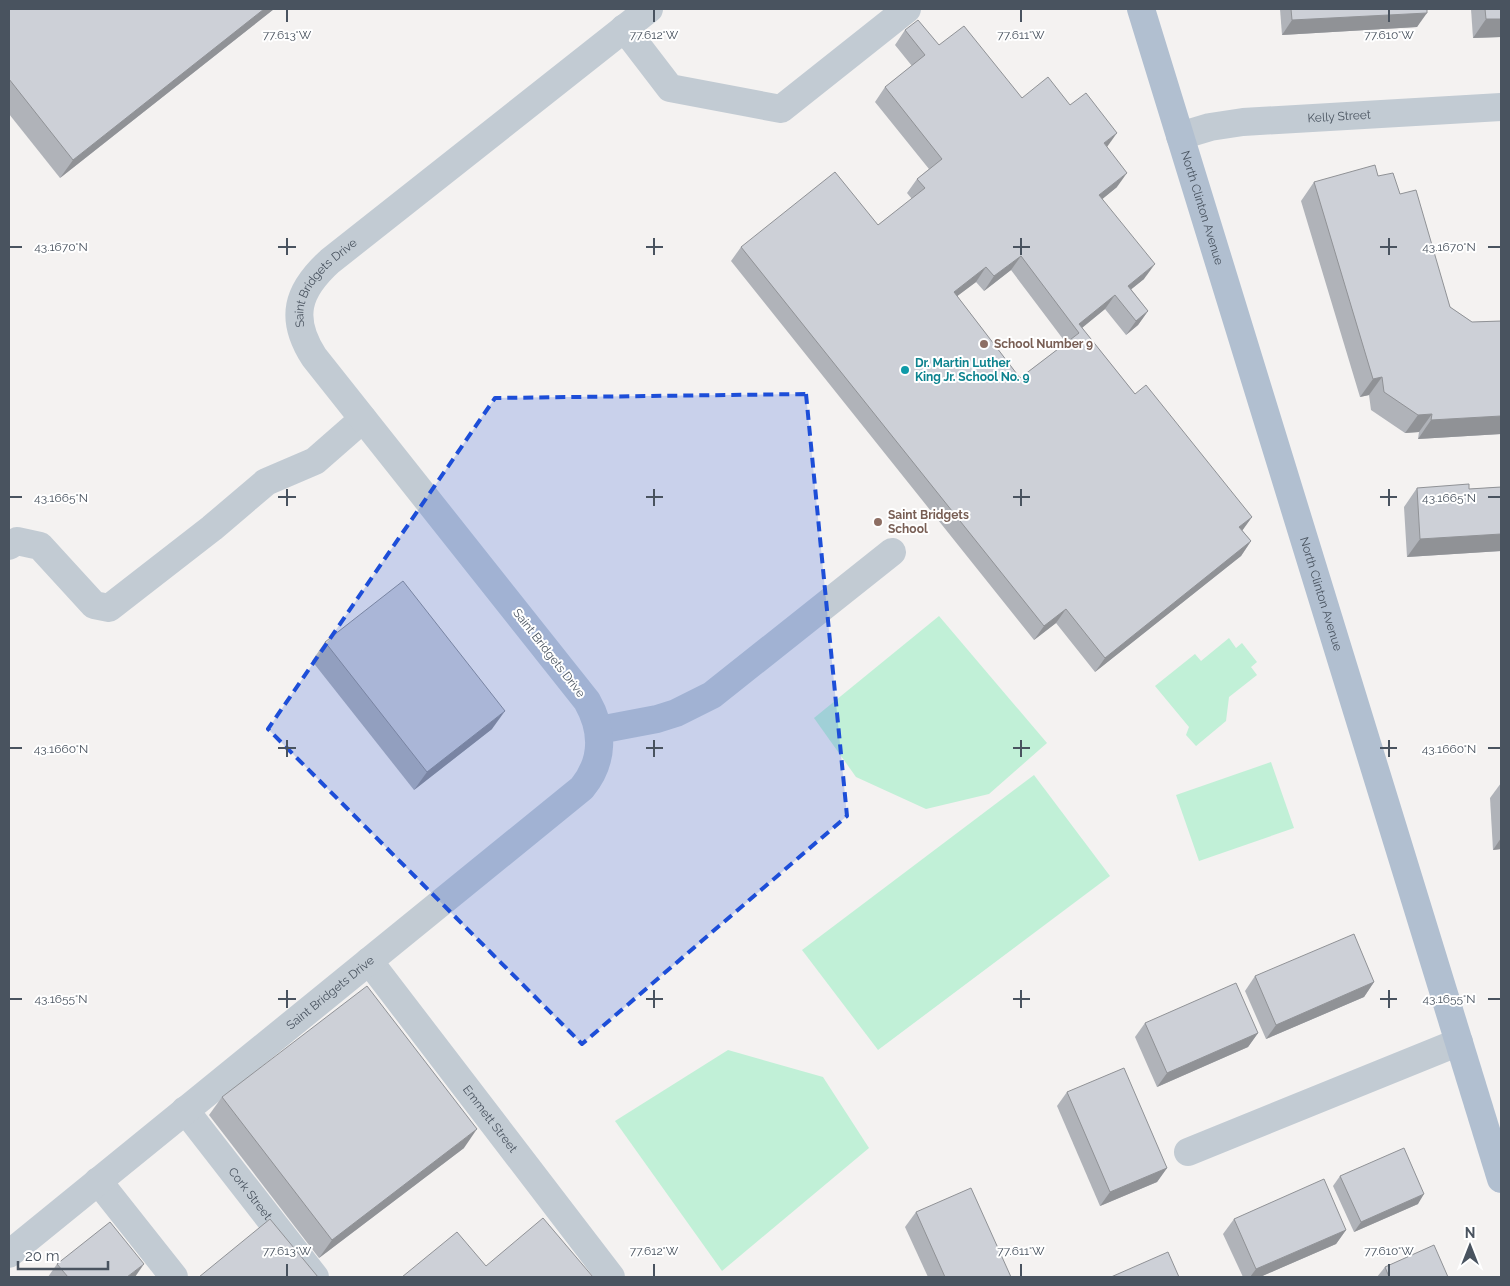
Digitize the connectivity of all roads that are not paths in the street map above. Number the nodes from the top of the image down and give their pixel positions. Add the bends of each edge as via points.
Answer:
1 (648, 9) edge
2 (907, 9) edge
3 (1141, 9) edge
4 (624, 28) junction
5 (1501, 107) edge
6 (1180, 136) junction
7 (363, 419) junction
8 (9, 546) edge
9 (892, 552) dead end
10 (599, 730) junction
11 (369, 961) junction
12 (1459, 1042) junction
13 (185, 1110) junction
14 (1188, 1152) dead end
15 (1501, 1179) edge
16 (98, 1181) junction
17 (9, 1254) edge
18 (174, 1277) edge
19 (315, 1277) edge
20 (611, 1277) edge

1 - 4 street, Saint Bridgets Drive
2 - 4 street via 781,109 670,88
3 - 6 main road, North Clinton Avenue
4 - 7 street, Saint Bridgets Drive via 330,261 308,285 299,313 304,342
5 - 6 street, Kelly Street via 1242,122
6 - 12 main road, North Clinton Avenue
7 - 8 street via 315,461 266,482 109,608 94,605 40,546 17,541
7 - 10 street, Saint Bridgets Drive via 587,701
9 - 10 street via 712,695 657,719
10 - 11 street, Saint Bridgets Drive via 598,761 582,788
11 - 13 street, Saint Bridgets Drive
11 - 20 street, Emmett Street
12 - 14 street
12 - 15 main road, North Clinton Avenue
13 - 16 street, Saint Bridgets Drive
13 - 19 street, Cork Street
16 - 17 street, Saint Bridgets Drive
16 - 18 street

